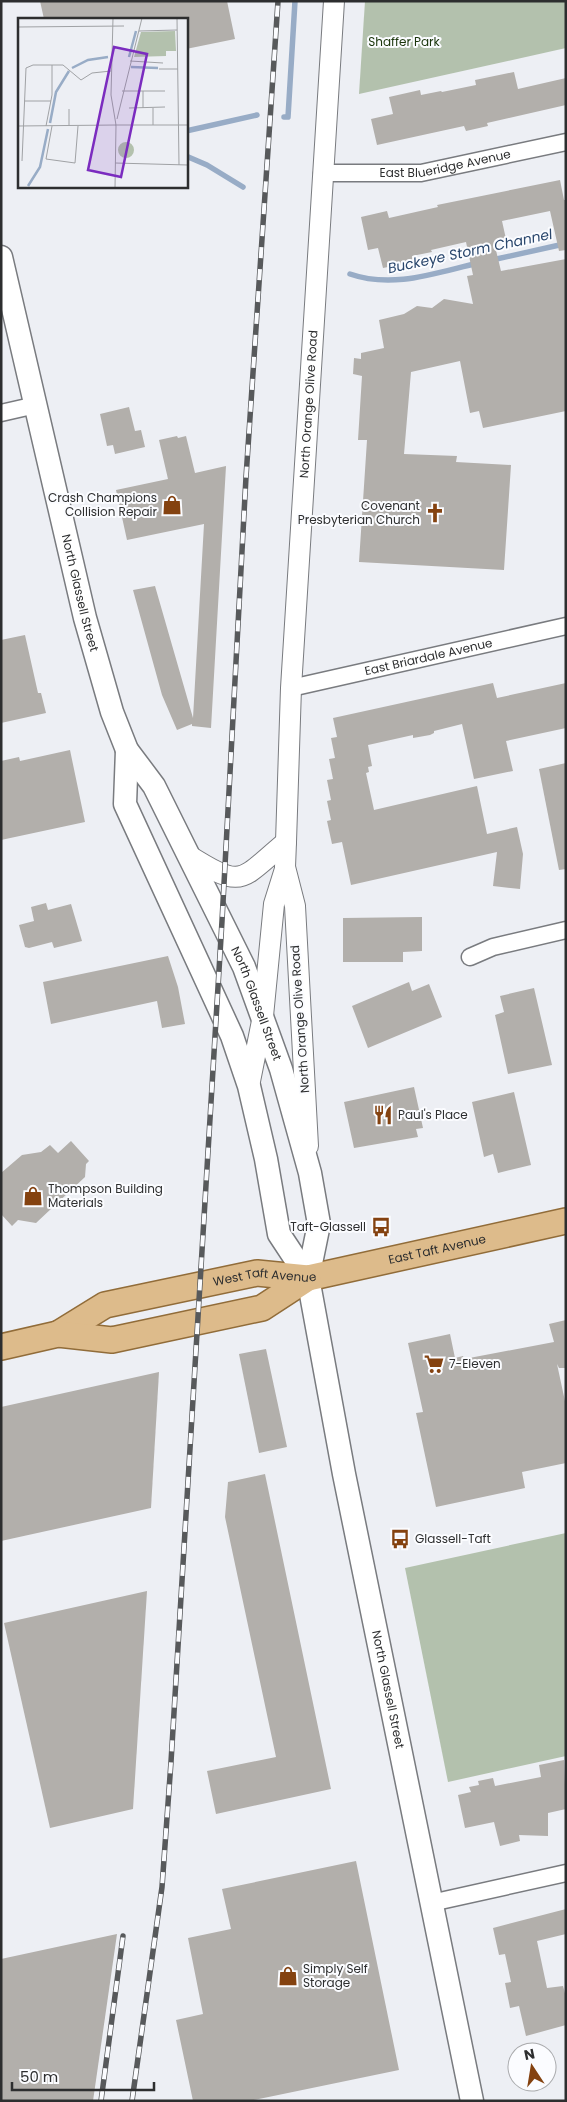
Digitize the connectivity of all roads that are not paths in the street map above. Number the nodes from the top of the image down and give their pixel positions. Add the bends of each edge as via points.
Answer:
1 (334, 1) edge
2 (566, 142) edge
3 (322, 173) junction
4 (1, 257) edge
5 (36, 405) junction
6 (1, 413) edge
7 (566, 626) edge
8 (291, 688) junction
9 (127, 750) junction
10 (286, 842) junction
11 (188, 855) junction
12 (286, 867) junction
13 (566, 930) edge
14 (470, 957) dead end
15 (263, 1016) junction
16 (249, 1086) junction
17 (310, 1173) junction
18 (566, 1221) edge
19 (308, 1278) junction
20 (58, 1334) junction
21 (1, 1347) edge
22 (566, 1873) edge
23 (431, 1903) junction
24 (472, 2101) edge

1 - 3 street, North Orange Olive Road
2 - 3 street, East Blueridge Avenue via 422,173
3 - 8 street, North Orange Olive Road
4 - 5 main road, North Glassell Street
5 - 6 street
5 - 9 main road, North Glassell Street via 85,618 112,712
7 - 8 street, East Briardale Avenue
8 - 10 street, North Orange Olive Road
9 - 11 main road, North Glassell Street via 154,786
9 - 16 main road, North Glassell Street via 125,804 216,999
10 - 11 street via 248,874 238,878 218,874
10 - 12 street, North Orange Olive Road
11 - 15 main road, North Glassell Street via 244,967
12 - 15 street, North Orange Olive Road via 274,904
12 - 17 street, North Orange Olive Road via 295,906
13 - 14 street via 493,946
15 - 16 street, North Orange Olive Road
15 - 17 main road, North Glassell Street
16 - 19 main road, North Glassell Street via 279,1234
17 - 19 main road, North Glassell Street via 319,1224
18 - 19 main road, East Taft Avenue
19 - 20 main road, West Taft Avenue via 257,1272 105,1305
19 - 20 main road, West Taft Avenue via 262,1308 112,1340
19 - 23 main road, North Glassell Street via 344,1474
20 - 21 main road, West Taft Avenue
22 - 23 street
23 - 24 main road, North Glassell Street

